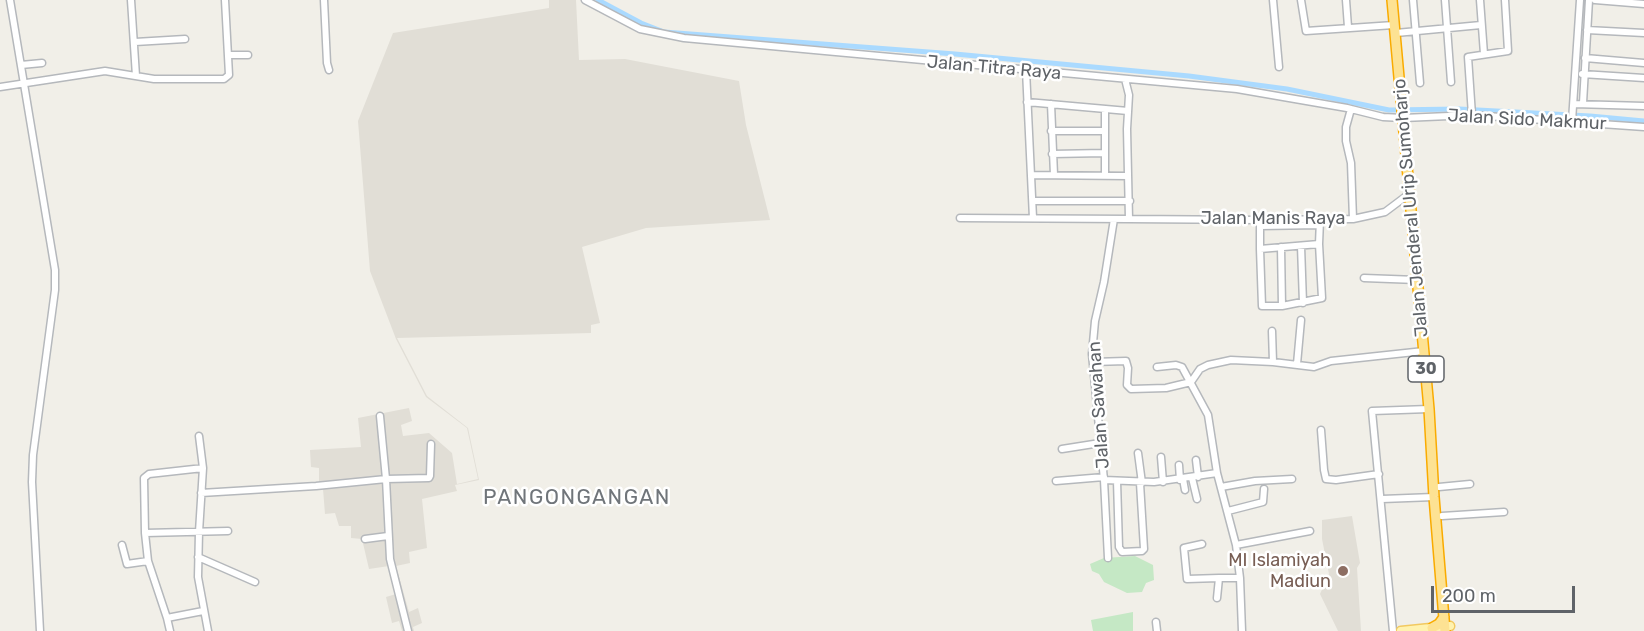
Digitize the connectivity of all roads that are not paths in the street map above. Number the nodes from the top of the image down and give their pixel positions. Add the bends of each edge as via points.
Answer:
1 (10, 0) edge
2 (131, 0) edge
3 (225, 0) edge
4 (230, 0) edge
5 (324, 0) edge
6 (585, 0) edge
7 (1274, 0) edge
8 (1301, 0) edge
9 (1346, 0) edge
10 (1392, 0) edge
11 (1398, 0) edge
12 (1413, 0) edge
13 (1445, 0) edge
14 (1479, 0) edge
15 (1505, 0) edge
16 (1580, 0) edge
17 (1589, 0) edge
18 (1595, 0) edge
19 (1644, 4) edge
20 (1481, 25) junction
21 (1348, 27) junction
22 (1447, 28) junction
23 (1397, 30) junction
24 (1415, 30) junction
25 (1587, 30) junction
26 (1644, 33) edge
27 (185, 39) dead end
28 (135, 42) junction
29 (1484, 54) junction
30 (228, 55) junction
31 (248, 55) dead end
32 (1585, 58) junction
33 (42, 63) dead end
34 (1644, 63) edge
35 (21, 65) junction
36 (1279, 67) dead end
37 (330, 70) dead end
38 (1026, 70) junction
39 (1576, 73) junction
40 (1584, 74) junction
41 (136, 76) junction
42 (1644, 78) edge
43 (1125, 79) junction
44 (1451, 82) dead end
45 (24, 83) junction
46 (1420, 83) dead end
47 (0, 87) edge
48 (1027, 102) junction
49 (1583, 103) junction
50 (1051, 104) junction
51 (1573, 106) junction
52 (1644, 106) edge
53 (1105, 109) junction
54 (1351, 109) junction
55 (1472, 110) junction
56 (1128, 111) junction
57 (1405, 111) junction
58 (1572, 120) junction
59 (1644, 127) edge
60 (1051, 131) junction
61 (1104, 131) junction
62 (1104, 153) junction
63 (1052, 154) junction
64 (1031, 175) junction
65 (1054, 175) junction
66 (1105, 176) junction
67 (1128, 176) junction
68 (1409, 194) junction
69 (1033, 201) junction
70 (1130, 201) junction
71 (960, 218) dead end
72 (1034, 218) junction
73 (1114, 219) junction
74 (1129, 219) junction
75 (1353, 219) junction
76 (1320, 222) junction
77 (1260, 223) junction
78 (1319, 244) junction
79 (1301, 246) junction
80 (1281, 247) junction
81 (1260, 249) junction
82 (1364, 278) dead end
83 (1417, 280) junction
84 (1303, 303) junction
85 (1282, 306) junction
86 (1301, 320) dead end
87 (1272, 332) dead end
88 (1424, 351) junction
89 (1093, 362) junction
90 (1273, 362) junction
91 (1296, 364) junction
92 (1156, 367) dead end
93 (1191, 382) junction
94 (1429, 409) junction
95 (380, 416) dead end
96 (1321, 430) dead end
97 (199, 436) dead end
98 (1100, 443) junction
99 (431, 444) dead end
100 (1062, 450) dead end
101 (1138, 453) dead end
102 (1161, 457) dead end
103 (1196, 460) dead end
104 (1179, 465) dead end
105 (203, 468) junction
106 (1217, 473) junction
107 (1379, 474) junction
108 (386, 478) junction
109 (1104, 478) junction
110 (1195, 478) junction
111 (1181, 479) junction
112 (1292, 479) dead end
113 (1056, 481) dead end
114 (1117, 482) junction
115 (1163, 482) junction
116 (1141, 483) junction
117 (1470, 484) dead end
118 (1439, 487) junction
119 (1221, 488) junction
120 (1263, 489) dead end
121 (1185, 490) dead end
122 (201, 493) junction
123 (1434, 497) junction
124 (1197, 499) dead end
125 (1382, 500) junction
126 (1228, 511) junction
127 (1504, 512) dead end
128 (1442, 516) junction
129 (228, 531) dead end
130 (1310, 531) dead end
131 (198, 532) junction
132 (145, 534) junction
133 (388, 536) junction
134 (365, 539) dead end
135 (1202, 544) dead end
136 (1236, 544) junction
137 (122, 545) dead end
138 (198, 557) junction
139 (1108, 558) dead end
140 (148, 561) junction
141 (1219, 578) junction
142 (1240, 578) junction
143 (255, 582) dead end
144 (1217, 598) dead end
145 (203, 611) junction
146 (167, 618) junction
147 (1156, 622) dead end
148 (1447, 626) edge
149 (1432, 628) joint
150 (40, 631) edge
151 (170, 631) edge
152 (208, 631) edge
153 (408, 631) edge
154 (1158, 631) edge
155 (1242, 631) edge
156 (1393, 631) edge
157 (1401, 631) edge

1 - 35 street
2 - 28 street
3 - 4 street
3 - 30 street
5 - 37 street
6 - 38 street, Jalan Titra Raya via 633,27 663,35
7 - 36 street
8 - 21 street via 1305,30
9 - 21 street
10 - 23 highway, Jalan Jenderal Urip Sumoharjo / 30
11 - 23 highway, Jalan Jenderal Urip Sumoharjo / 30
12 - 24 street
13 - 22 street
14 - 20 street
15 - 29 street via 1508,51
16 - 39 street
17 - 25 street
18 - 19 street
20 - 22 street
20 - 29 street
21 - 23 street
22 - 24 street
22 - 44 street
23 - 24 street
23 - 57 highway, Jalan Jenderal Urip Sumoharjo / 30
24 - 46 street
25 - 26 street
25 - 32 street
27 - 28 street
28 - 41 street
29 - 55 street via 1468,57
30 - 31 street
30 - 41 street via 229,75 224,79 164,80
32 - 34 street
32 - 40 street
33 - 35 street
35 - 45 street
38 - 43 street, Jalan Titra Raya
38 - 48 street
39 - 40 street
39 - 51 street
40 - 42 street
40 - 49 street
41 - 45 street via 105,71
43 - 54 street, Jalan Titra Raya via 1238,89
43 - 56 street
45 - 47 street
45 - 150 street via 56,290 33,455
48 - 50 street
48 - 64 street
49 - 51 street
49 - 52 street
50 - 53 street
50 - 60 street
51 - 58 street
53 - 56 street
53 - 61 street
54 - 57 street, Jalan Titra Raya via 1372,115
54 - 75 street via 1346,141 1351,163
55 - 57 street, Jalan Sido Makmur
55 - 58 street, Jalan Sido Makmur
56 - 67 street
57 - 68 highway, Jalan Jenderal Urip Sumoharjo / 30
57 - 118 highway, Jalan Jenderal Urip Sumoharjo / 30
58 - 59 street, Jalan Sido Makmur
60 - 61 street
60 - 63 street
61 - 62 street
62 - 63 street
62 - 66 street
63 - 65 street
64 - 65 street
64 - 69 street
65 - 66 street
66 - 67 street
67 - 70 street
68 - 75 street, Jalan Manis Raya via 1385,212
68 - 83 highway, Jalan Jenderal Urip Sumoharjo / 30
69 - 70 street
69 - 72 street
70 - 74 street
71 - 72 street
72 - 73 street
73 - 74 street, Jalan Manis Raya
73 - 89 street, Jalan Sawahan via 1095,321
74 - 77 street, Jalan Manis Raya
75 - 76 street, Jalan Manis Raya
76 - 77 street, Jalan Manis Raya
76 - 78 street
77 - 81 street
78 - 79 street
78 - 84 street via 1322,298
79 - 80 street
79 - 84 street
80 - 81 street
80 - 85 street
81 - 85 street via 1262,306
82 - 83 street
83 - 88 highway, Jalan Jenderal Urip Sumoharjo / 30
84 - 85 street
86 - 91 street
87 - 90 street
88 - 91 street via 1331,361 1314,367
88 - 94 highway, Jalan Jenderal Urip Sumoharjo / 30
89 - 93 street via 1126,361 1127,385 1131,389 1166,388
89 - 98 street, Jalan Sawahan
90 - 91 street
90 - 93 street via 1231,360 1208,365 1198,370
92 - 93 street via 1179,365
93 - 106 street via 1210,422
94 - 107 street via 1372,411
94 - 123 highway, Jalan Jenderal Urip Sumoharjo / 30
95 - 108 street
96 - 107 street via 1326,479
97 - 105 street
98 - 100 street
98 - 109 street, Jalan Sawahan
99 - 108 street via 430,477
101 - 116 street
102 - 115 street
103 - 110 street
104 - 111 street
105 - 122 street
105 - 132 street via 145,476
106 - 110 street, Jalan Sawahan
106 - 119 street
107 - 125 street
108 - 122 street
108 - 133 street
109 - 113 street
109 - 114 street, Jalan Sawahan
109 - 139 street
110 - 111 street, Jalan Sawahan
110 - 124 street
111 - 115 street, Jalan Sawahan
111 - 121 street
112 - 119 street
114 - 116 street, Jalan Sawahan
114 - 116 street via 1122,552 1143,549
115 - 116 street, Jalan Sawahan
117 - 118 street
118 - 128 highway, Jalan Jenderal Urip Sumoharjo / 30
119 - 126 street
120 - 126 street via 1263,502
122 - 131 street
123 - 125 street
123 - 148 highway, Jalan Jenderal Urip Sumoharjo / 30
125 - 156 street
126 - 136 street
127 - 128 street
128 - 148 highway, Jalan Jenderal Urip Sumoharjo / 30
129 - 131 street
130 - 136 street
131 - 132 street
131 - 138 street
132 - 140 street
133 - 134 street
133 - 153 street
135 - 141 street via 1184,548 1187,579
136 - 142 street
137 - 140 street via 128,564
138 - 143 street
138 - 145 street
140 - 146 street
141 - 142 street
141 - 144 street
142 - 155 street
145 - 146 street
145 - 152 street
146 - 151 street
147 - 154 street
148 - 149 highway via 1439,624
149 - 157 main road

